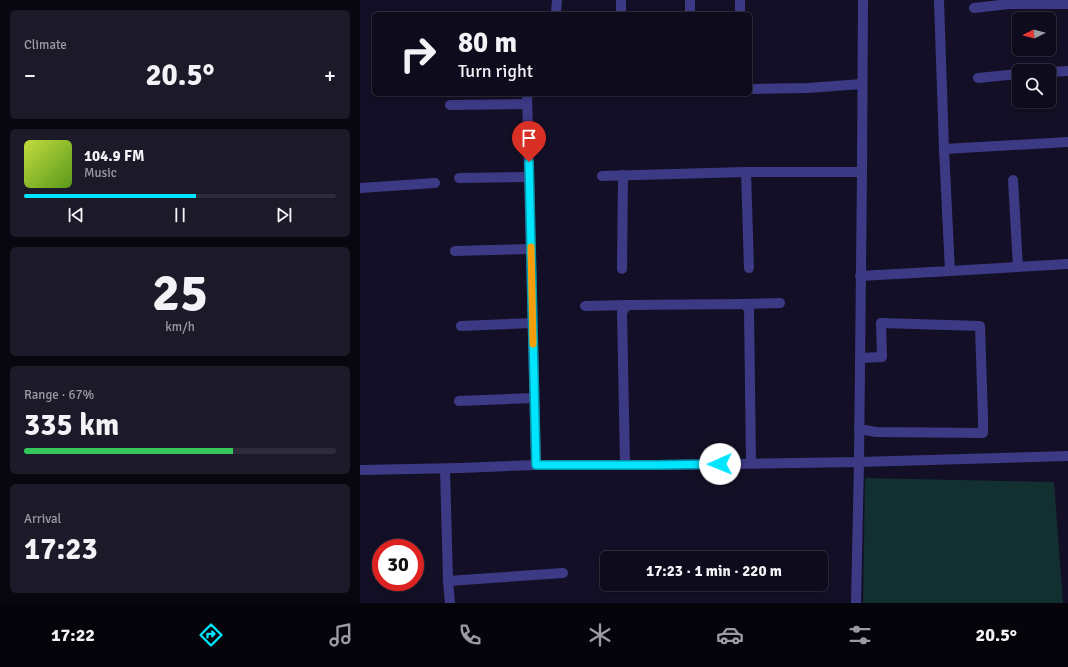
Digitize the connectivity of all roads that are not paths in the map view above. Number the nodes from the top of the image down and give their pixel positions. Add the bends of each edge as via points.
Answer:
1 (557, 0) edge
2 (621, 0) edge
3 (690, 0) edge
4 (740, 0) edge
5 (863, 0) edge
6 (939, 0) edge
7 (1068, 4) edge
8 (974, 8) dead end
9 (556, 12) edge
10 (621, 12) edge
11 (690, 12) edge
12 (740, 12) edge
13 (1068, 71) edge
14 (1056, 72) edge
15 (1012, 75) edge
16 (978, 78) dead end
17 (862, 84) junction
18 (752, 89) edge
19 (527, 99) edge
20 (450, 106) dead end
21 (1068, 142) edge
22 (944, 149) junction
23 (746, 172) junction
24 (862, 172) junction
25 (623, 175) junction
26 (602, 176) dead end
27 (529, 177) junction
28 (459, 178) dead end
29 (1013, 180) dead end
30 (435, 184) dead end
31 (360, 188) edge
32 (531, 249) junction
33 (455, 251) dead end
34 (1068, 264) edge
35 (1018, 267) junction
36 (749, 268) dead end
37 (622, 270) dead end
38 (950, 270) junction
39 (860, 276) junction
40 (780, 303) dead end
41 (746, 304) junction
42 (627, 305) junction
43 (585, 306) dead end
44 (532, 324) junction
45 (461, 326) dead end
46 (860, 358) junction
47 (534, 398) junction
48 (459, 401) dead end
49 (859, 429) junction
50 (1068, 456) edge
51 (859, 462) junction
52 (751, 463) junction
53 (536, 465) junction
54 (625, 465) junction
55 (445, 469) junction
56 (360, 470) edge
57 (563, 573) dead end
58 (448, 581) junction
59 (450, 603) edge
60 (856, 603) edge

1 - 9 street
2 - 10 street
3 - 11 street
4 - 12 street
5 - 17 street
6 - 22 street
7 - 8 street via 1009,4
13 - 14 street
15 - 16 street
17 - 18 street
17 - 24 street
19 - 20 street
19 - 27 street
21 - 22 street
22 - 38 street
23 - 24 street
23 - 25 street
23 - 36 street
24 - 39 street
25 - 26 street
25 - 37 street
27 - 28 street
27 - 32 street
29 - 35 street
30 - 31 street
32 - 33 street
32 - 44 street
34 - 35 street
35 - 38 street
38 - 39 street
39 - 46 street
40 - 41 street
41 - 42 street
41 - 52 street via 750,310
42 - 43 street
42 - 54 street via 622,312
44 - 45 street
44 - 47 street
46 - 49 street
46 - 49 street via 882,357 881,323 980,326 983,433 876,432
47 - 48 street
47 - 53 street
49 - 51 street
50 - 51 street
51 - 52 street
51 - 60 street
52 - 54 street
53 - 54 street
53 - 55 street
55 - 56 street
55 - 58 street
57 - 58 street
58 - 59 street

